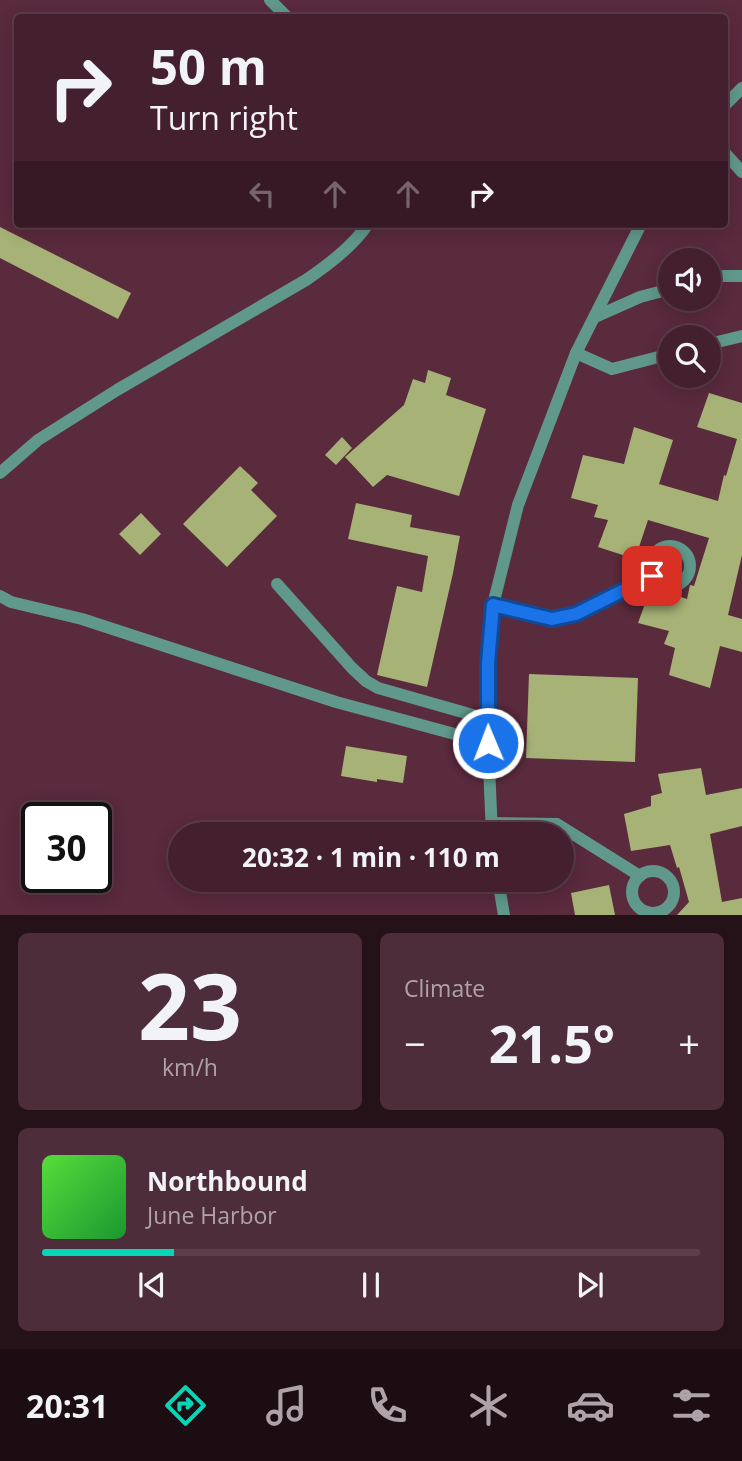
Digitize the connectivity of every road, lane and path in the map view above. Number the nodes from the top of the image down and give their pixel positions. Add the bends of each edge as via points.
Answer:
1 (270, 0) edge
2 (284, 14) edge
3 (742, 88) edge
4 (728, 102) edge
5 (728, 156) edge
6 (742, 172) edge
7 (365, 228) edge
8 (639, 228) edge
9 (721, 276) edge
10 (742, 276) edge
11 (658, 293) edge
12 (595, 317) junction
13 (742, 336) edge
14 (721, 341) edge
15 (576, 353) junction
16 (658, 357) edge
17 (0, 473) edge
18 (652, 576) dead end
19 (277, 583) dead end
20 (0, 597) edge
21 (493, 605) junction
22 (487, 719) junction
23 (488, 743) junction
24 (492, 822) edge
25 (574, 835) edge
26 (640, 876) dead end
27 (500, 892) edge
28 (504, 915) edge

1 - 2 street
3 - 4 street
5 - 6 street
7 - 17 street via 306,280 95,404 38,440
8 - 12 street
9 - 10 street
11 - 12 street
12 - 15 street
13 - 14 street
15 - 16 street via 612,369
15 - 21 street via 518,505
18 - 21 street via 576,614 552,619
19 - 22 street via 366,681
20 - 23 street via 336,702
21 - 22 street
22 - 23 street
23 - 24 street
25 - 26 street
27 - 28 street

